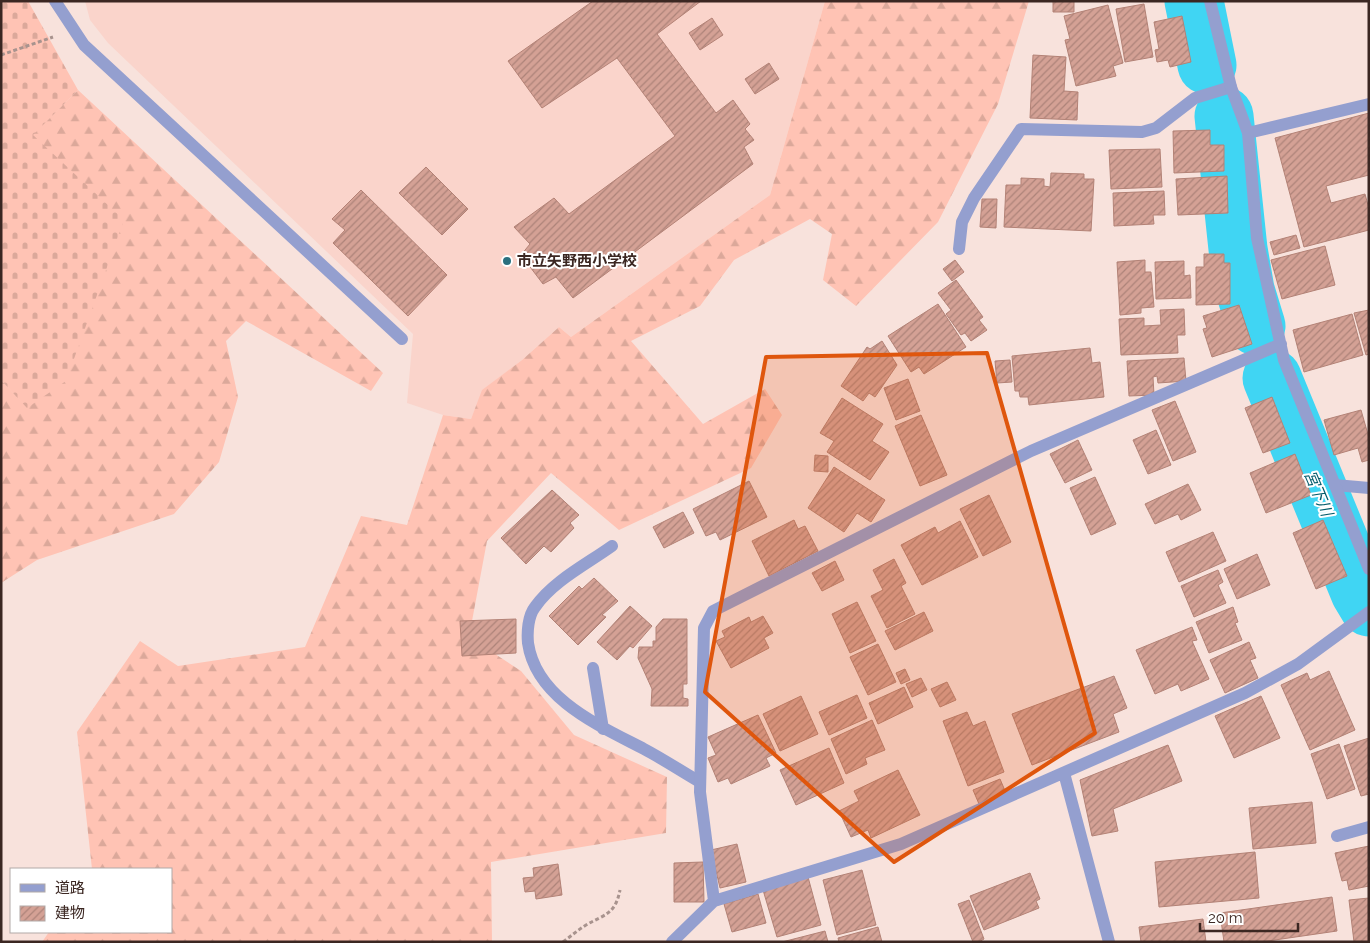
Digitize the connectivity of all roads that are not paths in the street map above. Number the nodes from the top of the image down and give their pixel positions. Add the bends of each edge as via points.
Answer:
1 (55, 1) edge
2 (1210, 1) edge
3 (1231, 87) junction
4 (1369, 104) edge
5 (1248, 134) junction
6 (959, 249) dead end
7 (402, 339) dead end
8 (1281, 344) junction
9 (1335, 485) junction
10 (1369, 488) edge
11 (612, 546) dead end
12 (1369, 568) edge
13 (1367, 618) edge
14 (593, 668) dead end
15 (603, 729) junction
16 (1064, 773) junction
17 (700, 782) junction
18 (1369, 827) edge
19 (1337, 836) dead end
20 (714, 901) junction
21 (672, 942) edge
22 (1109, 942) edge

1 - 7 street via 84,45
2 - 3 street
3 - 5 street
3 - 6 street via 1195,98 1156,128 1142,132 1022,129 974,198 962,222
4 - 5 street
5 - 8 street via 1257,238
8 - 9 street via 1284,360
8 - 17 street via 1031,451 713,611 704,628
9 - 10 street
9 - 12 street
11 - 15 street via 548,591 533,608 527,632 530,655 542,677 562,700
13 - 16 street via 1273,680
14 - 15 street
15 - 17 street
16 - 20 street via 901,844
16 - 22 street
17 - 20 street
18 - 19 street
20 - 21 street

